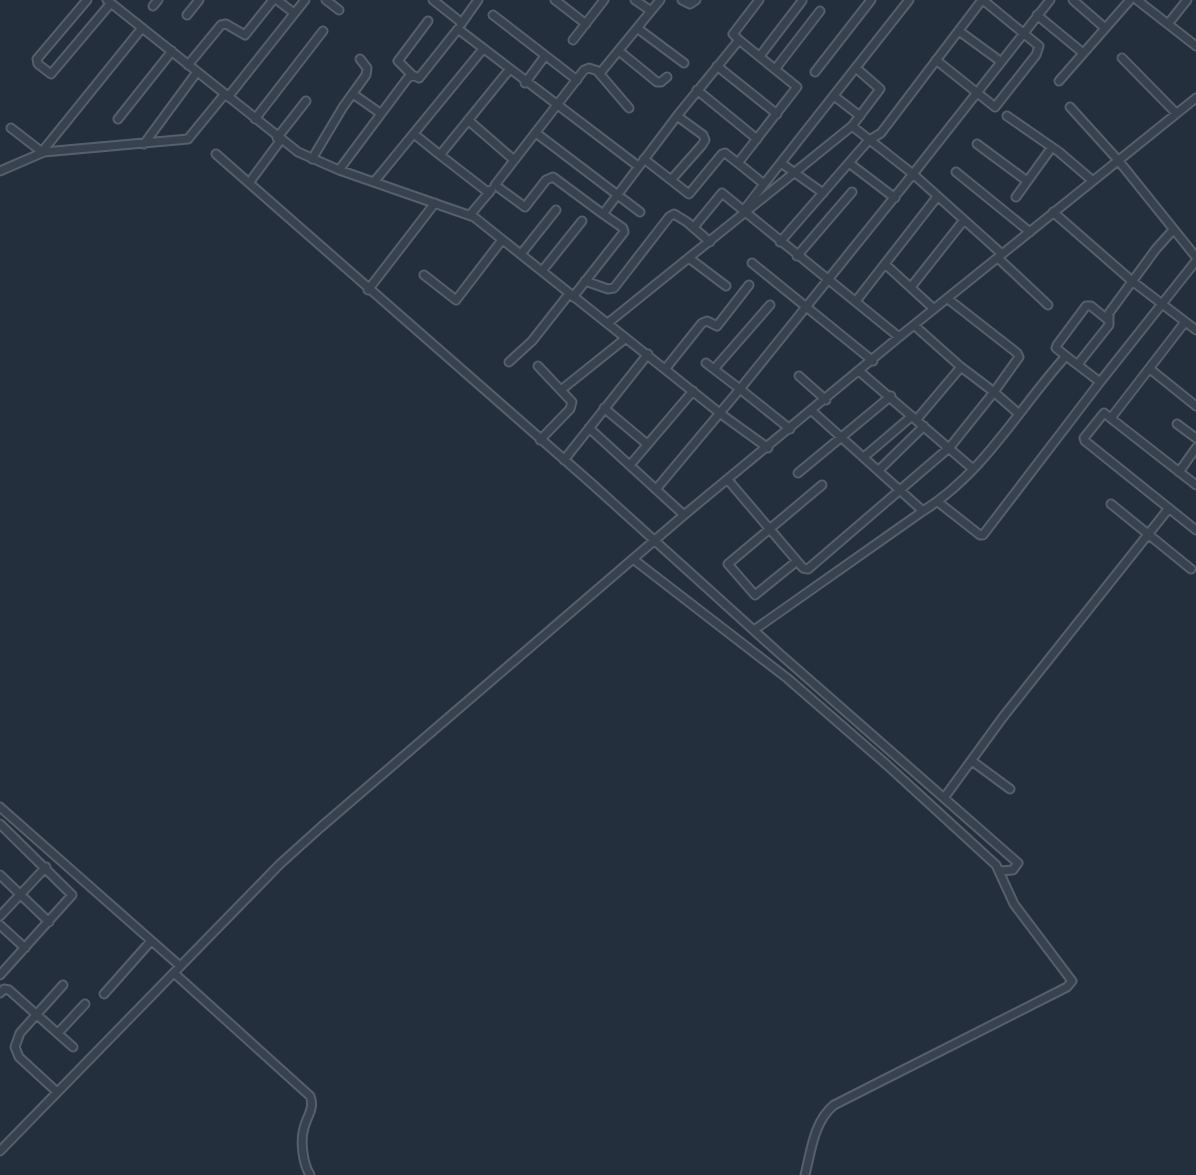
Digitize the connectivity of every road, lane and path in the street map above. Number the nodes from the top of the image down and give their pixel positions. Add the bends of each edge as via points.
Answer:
1 (87, 0) edge
2 (199, 0) edge
3 (275, 0) edge
4 (305, 0) edge
5 (326, 0) edge
6 (433, 0) edge
7 (478, 0) edge
8 (555, 0) edge
9 (604, 0) edge
10 (635, 0) edge
11 (660, 0) edge
12 (682, 0) edge
13 (696, 0) edge
14 (759, 0) edge
15 (871, 0) edge
16 (909, 0) edge
17 (983, 0) edge
18 (1050, 0) edge
19 (1073, 0) edge
20 (1129, 0) edge
21 (1137, 0) edge
22 (1187, 0) edge
23 (802, 1) edge
24 (109, 2) edge
25 (339, 10) dead end
26 (651, 11) junction
27 (820, 11) dead end
28 (294, 13) junction
29 (187, 15) dead end
30 (493, 15) dead end
31 (1037, 15) junction
32 (428, 21) dead end
33 (586, 24) junction
34 (1168, 24) junction
35 (460, 26) junction
36 (142, 28) junction
37 (637, 28) junction
38 (1105, 28) junction
39 (323, 31) dead end
40 (959, 31) junction
41 (1023, 32) junction
42 (573, 40) dead end
43 (739, 40) junction
44 (1196, 46) edge
45 (483, 49) junction
46 (172, 51) junction
47 (619, 51) junction
48 (1083, 53) junction
49 (545, 56) junction
50 (760, 56) junction
51 (1122, 58) dead end
52 (360, 59) dead end
53 (936, 60) junction
54 (1000, 61) junction
55 (684, 63) dead end
56 (188, 65) junction
57 (717, 66) junction
58 (776, 68) junction
59 (856, 68) junction
60 (509, 70) junction
61 (197, 72) junction
62 (815, 72) dead end
63 (599, 73) junction
64 (412, 75) junction
65 (667, 77) dead end
66 (577, 80) junction
67 (1059, 81) dead end
68 (525, 83) junction
69 (697, 90) junction
70 (353, 94) junction
71 (976, 94) junction
72 (226, 96) junction
73 (834, 96) junction
74 (1196, 98) edge
75 (306, 101) dead end
76 (558, 105) junction
77 (1070, 107) dead end
78 (629, 108) dead end
79 (380, 113) junction
80 (1176, 113) junction
81 (777, 114) junction
82 (677, 116) junction
83 (860, 116) junction
84 (1007, 116) dead end
85 (118, 119) dead end
86 (255, 119) junction
87 (468, 120) junction
88 (852, 126) junction
89 (11, 128) dead end
90 (536, 133) junction
91 (414, 134) junction
92 (278, 139) junction
93 (757, 139) junction
94 (868, 141) junction
95 (144, 144) junction
96 (977, 144) dead end
97 (1052, 147) junction
98 (41, 152) junction
99 (216, 154) dead end
100 (440, 155) junction
101 (312, 159) junction
102 (644, 159) junction
103 (514, 160) junction
104 (1118, 160) junction
105 (738, 163) junction
106 (781, 163) junction
107 (849, 163) junction
108 (638, 166) junction
109 (339, 170) junction
110 (0, 171) edge
111 (956, 172) dead end
112 (795, 174) junction
113 (913, 174) junction
114 (671, 180) junction
115 (1027, 181) junction
116 (1093, 181) junction
117 (374, 182) junction
118 (249, 183) junction
119 (764, 184) junction
120 (495, 185) junction
121 (852, 192) dead end
122 (489, 193) junction
123 (617, 193) junction
124 (823, 193) junction
125 (937, 197) junction
126 (1016, 197) dead end
127 (895, 198) junction
128 (435, 203) junction
129 (556, 210) dead end
130 (745, 211) junction
131 (640, 212) dead end
132 (1053, 212) junction
133 (603, 214) junction
134 (470, 215) junction
135 (964, 220) junction
136 (582, 221) dead end
137 (694, 227) junction
138 (1173, 230) junction
139 (1030, 232) junction
140 (502, 240) junction
141 (710, 242) junction
142 (780, 242) junction
143 (521, 254) junction
144 (797, 256) junction
145 (1000, 256) junction
146 (689, 258) junction
147 (1196, 259) edge
148 (752, 263) dead end
149 (885, 264) junction
150 (542, 271) junction
151 (424, 275) dead end
152 (585, 281) junction
153 (830, 281) junction
154 (1132, 281) junction
155 (749, 285) dead end
156 (726, 286) dead end
157 (911, 287) junction
158 (368, 290) junction
159 (571, 295) junction
160 (948, 299) junction
161 (856, 301) junction
162 (1161, 303) junction
163 (770, 305) dead end
164 (1048, 305) dead end
165 (807, 306) junction
166 (934, 309) junction
167 (1107, 319) junction
168 (1185, 322) junction
169 (608, 323) junction
170 (915, 326) junction
171 (1196, 330) edge
172 (899, 337) junction
173 (626, 338) junction
174 (648, 354) junction
175 (1066, 356) junction
176 (873, 361) junction
177 (509, 362) dead end
178 (706, 363) dead end
179 (1078, 364) junction
180 (538, 366) dead end
181 (961, 367) junction
182 (666, 368) junction
183 (715, 368) junction
184 (1150, 369) junction
185 (859, 371) junction
186 (799, 376) dead end
187 (1100, 382) junction
188 (740, 389) junction
189 (561, 390) junction
190 (693, 391) junction
191 (994, 392) junction
192 (891, 396) junction
193 (826, 400) junction
194 (1196, 406) edge
195 (604, 408) junction
196 (812, 411) junction
197 (721, 414) junction
198 (1019, 414) junction
199 (915, 417) junction
200 (1111, 418) junction
201 (1177, 424) dead end
202 (924, 426) junction
203 (589, 428) junction
204 (790, 429) junction
205 (841, 436) junction
206 (1196, 438) edge
207 (540, 440) junction
208 (647, 444) junction
209 (950, 447) junction
210 (768, 448) junction
211 (1196, 448) edge
212 (864, 457) junction
213 (564, 460) junction
214 (630, 465) junction
215 (973, 469) junction
216 (879, 470) junction
217 (1179, 472) junction
218 (798, 473) dead end
219 (728, 480) junction
220 (822, 485) dead end
221 (1196, 485) edge
222 (657, 488) junction
223 (901, 490) junction
224 (938, 502) junction
225 (1111, 504) dead end
226 (1169, 508) junction
227 (923, 511) junction
228 (684, 515) junction
229 (770, 529) junction
230 (1196, 530) edge
231 (1149, 535) junction
232 (654, 541) junction
233 (633, 559) junction
234 (797, 561) junction
235 (1191, 569) dead end
236 (754, 630) junction
237 (972, 761) junction
238 (1010, 789) dead end
239 (944, 798) junction
240 (0, 807) edge
241 (0, 824) edge
242 (46, 867) junction
243 (1000, 871) junction
244 (0, 875) edge
245 (21, 894) junction
246 (0, 916) edge
247 (49, 922) junction
248 (0, 925) edge
249 (151, 941) junction
250 (25, 948) junction
251 (177, 970) junction
252 (0, 975) edge
253 (63, 985) dead end
254 (0, 993) edge
255 (104, 994) dead end
256 (85, 1004) dead end
257 (37, 1015) junction
258 (58, 1033) junction
259 (73, 1047) dead end
260 (57, 1092) junction
261 (0, 1151) edge
262 (310, 1175) edge
263 (805, 1175) edge

1 - 24 street via 37,59 51,74
2 - 29 street
3 - 28 street
3 - 56 street via 245,35 221,25
4 - 28 street
5 - 25 street
6 - 35 street
7 - 35 street
8 - 33 street
9 - 33 street
10 - 26 street
11 - 26 street
12 - 13 street
14 - 43 street via 733,34
15 - 62 street
16 - 59 street
17 - 40 street
17 - 41 street
18 - 31 street
19 - 38 street
20 - 38 street
21 - 34 street
22 - 34 street
23 - 50 street
24 - 36 street
26 - 37 street
27 - 58 street
28 - 72 street
30 - 49 street
31 - 41 street
31 - 48 street
32 - 64 street via 398,61
33 - 42 street
34 - 44 street
35 - 45 street
35 - 64 street via 419,78
36 - 46 street
36 - 98 street
37 - 47 street
37 - 55 street
38 - 48 street
39 - 86 street
40 - 53 street
40 - 54 street
41 - 54 street
41 - 71 street via 1039,46 1036,55 995,107
43 - 50 street
43 - 57 street
45 - 60 street
45 - 91 street
46 - 56 street
46 - 85 street
47 - 63 street
47 - 65 street via 657,82
48 - 67 street
49 - 66 street
49 - 68 street
50 - 58 street
51 - 80 street
52 - 70 street via 367,71
53 - 71 street
53 - 94 street via 881,133
54 - 71 street
56 - 61 street
57 - 69 street
57 - 81 street
58 - 81 street via 797,87
59 - 73 street
59 - 83 street via 880,89
60 - 68 street
60 - 87 street
61 - 72 street
61 - 95 street
63 - 66 street via 587,68
63 - 78 street
64 - 79 street
66 - 76 street
68 - 76 street
69 - 82 street
69 - 93 street
70 - 79 street
70 - 101 street
71 - 113 street
72 - 86 street
72 - 95 street via 190,138
73 - 83 street
73 - 106 street
74 - 80 street
75 - 92 street
76 - 90 street
76 - 108 street
77 - 104 street
79 - 109 street
80 - 104 street
81 - 93 street
82 - 102 street
82 - 114 street via 705,140
83 - 88 street
84 - 97 street
86 - 92 street
87 - 100 street
87 - 103 street
88 - 94 street
88 - 112 street
89 - 98 street
90 - 103 street
90 - 123 street
91 - 100 street
91 - 117 street
92 - 101 street
92 - 118 street
93 - 105 street
94 - 107 street
94 - 113 street
95 - 98 street
96 - 115 street
97 - 115 street
97 - 116 street
98 - 110 street
99 - 118 street
100 - 122 street
101 - 109 street
102 - 108 street
102 - 114 street
103 - 120 street
104 - 116 street
104 - 138 street
105 - 114 street via 722,154 689,194
105 - 119 street
106 - 112 street
106 - 119 street
107 - 124 street
107 - 127 street
108 - 123 street
109 - 117 street
111 - 139 street
112 - 124 street
112 - 130 street
113 - 125 street
113 - 127 street
115 - 126 street
116 - 132 street
117 - 128 street
118 - 158 street
119 - 130 street
120 - 122 street
120 - 133 street via 525,207 553,177
121 - 144 street
122 - 134 street
123 - 131 street
123 - 133 street
124 - 142 street
125 - 135 street
125 - 149 street
127 - 153 street
128 - 134 street
128 - 158 street
129 - 143 street
130 - 137 street via 722,193
130 - 141 street
130 - 142 street
132 - 139 street
132 - 154 street
133 - 152 street via 624,232
134 - 140 street
135 - 145 street
135 - 157 street
136 - 150 street
137 - 141 street
137 - 152 street via 671,215 614,288
138 - 147 street
138 - 154 street
139 - 145 street
140 - 143 street
140 - 151 street via 456,300
141 - 146 street
142 - 144 street
143 - 150 street
144 - 153 street
145 - 160 street
145 - 164 street
146 - 156 street
146 - 169 street
147 - 162 street
148 - 165 street
149 - 157 street
149 - 161 street
150 - 159 street
152 - 159 street
153 - 161 street
153 - 165 street
154 - 162 street
154 - 167 street
155 - 182 street via 717,326 702,323
157 - 166 street
158 - 207 street
159 - 169 street
159 - 177 street
160 - 166 street
160 - 191 street via 1017,353 1016,363
161 - 172 street
162 - 168 street
162 - 187 street
163 - 183 street
165 - 176 street
165 - 188 street
166 - 170 street
167 - 175 street via 1086,306 1057,345
167 - 179 street via 1109,325
168 - 171 street
168 - 184 street
169 - 173 street
170 - 172 street
170 - 181 street
172 - 176 street
173 - 174 street
173 - 189 street
174 - 182 street
174 - 195 street
175 - 179 street
175 - 198 street
176 - 185 street
178 - 183 street
179 - 187 street
180 - 189 street
181 - 191 street
181 - 199 street
182 - 190 street
183 - 188 street
184 - 194 street
184 - 200 street
185 - 192 street
185 - 193 street
186 - 193 street
187 - 224 street via 983,535
188 - 197 street
188 - 204 street
189 - 207 street via 572,405
190 - 197 street
190 - 208 street
191 - 198 street
191 - 209 street
192 - 199 street
192 - 205 street
193 - 196 street
195 - 203 street
195 - 208 street
196 - 204 street
196 - 205 street
197 - 210 street
197 - 222 street
198 - 215 street
199 - 202 street
199 - 212 street
200 - 217 street
200 - 226 street via 1102,414 1084,440
201 - 206 street
202 - 209 street
202 - 216 street
203 - 213 street
203 - 214 street
204 - 210 street
205 - 212 street
205 - 218 street
207 - 213 street
208 - 214 street
209 - 215 street
209 - 223 street
210 - 219 street
211 - 217 street
212 - 216 street
213 - 232 street
214 - 222 street
215 - 224 street
216 - 223 street
217 - 221 street
219 - 228 street
219 - 229 street
220 - 229 street
222 - 228 street
223 - 227 street
223 - 234 street via 808,569
224 - 227 street
225 - 231 street
226 - 230 street
226 - 231 street
227 - 236 street
228 - 232 street
229 - 234 street
229 - 234 street via 728,564 751,593 757,594
231 - 235 street
231 - 237 street
232 - 233 street
232 - 236 street
233 - 243 street via 797,686
233 - 251 street via 294,851
236 - 239 street
237 - 238 street
237 - 239 street
239 - 243 street via 1018,863 1013,870
240 - 249 street
241 - 242 street
242 - 245 street
242 - 247 street via 72,895
243 - 263 street via 1014,904 1072,983 834,1105 819,1123
244 - 245 street
245 - 246 street
245 - 247 street
247 - 250 street
248 - 250 street
249 - 251 street
249 - 255 street
250 - 252 street
251 - 260 street
251 - 262 street via 310,1096 313,1105 302,1137
253 - 257 street
254 - 257 street via 9,990
256 - 258 street
257 - 258 street
257 - 260 street via 17,1039 16,1052
258 - 259 street
260 - 261 street

